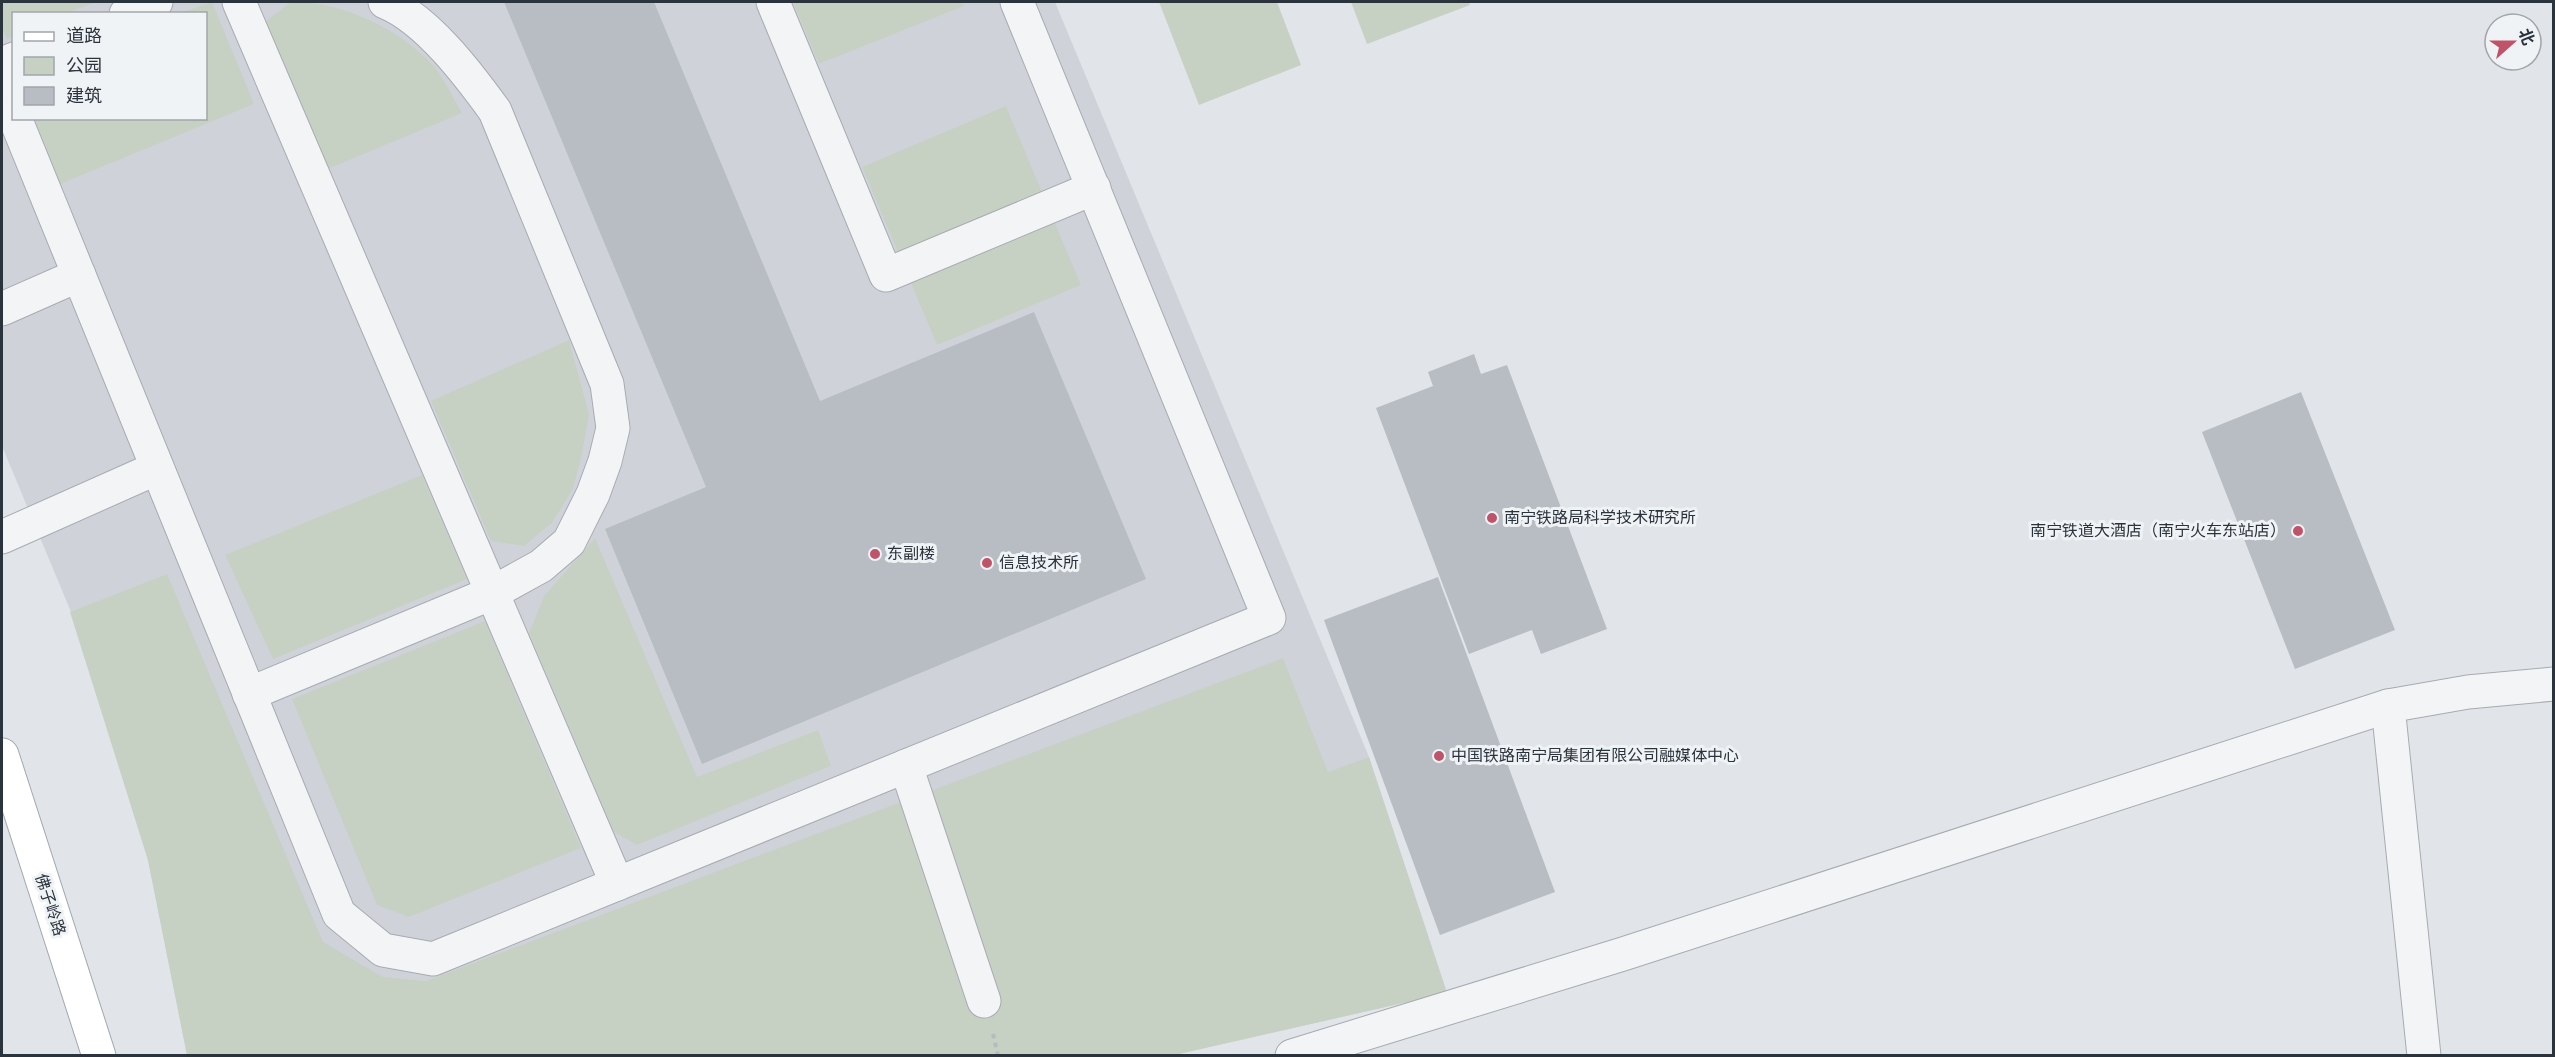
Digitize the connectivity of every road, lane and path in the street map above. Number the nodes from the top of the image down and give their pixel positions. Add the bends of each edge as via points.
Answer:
1 (156, 2) edge
2 (239, 2) edge
3 (385, 2) edge
4 (772, 2) edge
5 (1017, 2) edge
6 (131, 12) edge
7 (2, 86) edge
8 (12, 112) edge
9 (15, 120) edge
10 (1094, 188) junction
11 (79, 275) junction
12 (2, 309) edge
13 (158, 468) junction
14 (2, 537) edge
15 (492, 593) junction
16 (2553, 684) edge
17 (249, 694) junction
18 (2388, 706) junction
19 (2, 755) edge
20 (906, 766) junction
21 (617, 884) junction
22 (984, 1001) dead end
23 (99, 1056) edge
24 (1292, 1056) edge
25 (2424, 1056) edge

1 - 6 street
2 - 15 street
3 - 15 street via 396,6 440,42 495,111 607,384 613,428 605,461 568,542 541,566
4 - 10 street via 886,275
5 - 10 street
7 - 8 street
9 - 11 street
10 - 20 street via 1269,618
11 - 12 street
11 - 13 street
13 - 14 street
13 - 17 street
15 - 17 street
15 - 21 street
16 - 18 street via 2468,692
17 - 21 street via 339,914 382,950 433,959
18 - 24 street via 1623,954
18 - 25 street
19 - 23 main road, 佛子岭路
20 - 21 street
20 - 22 street

